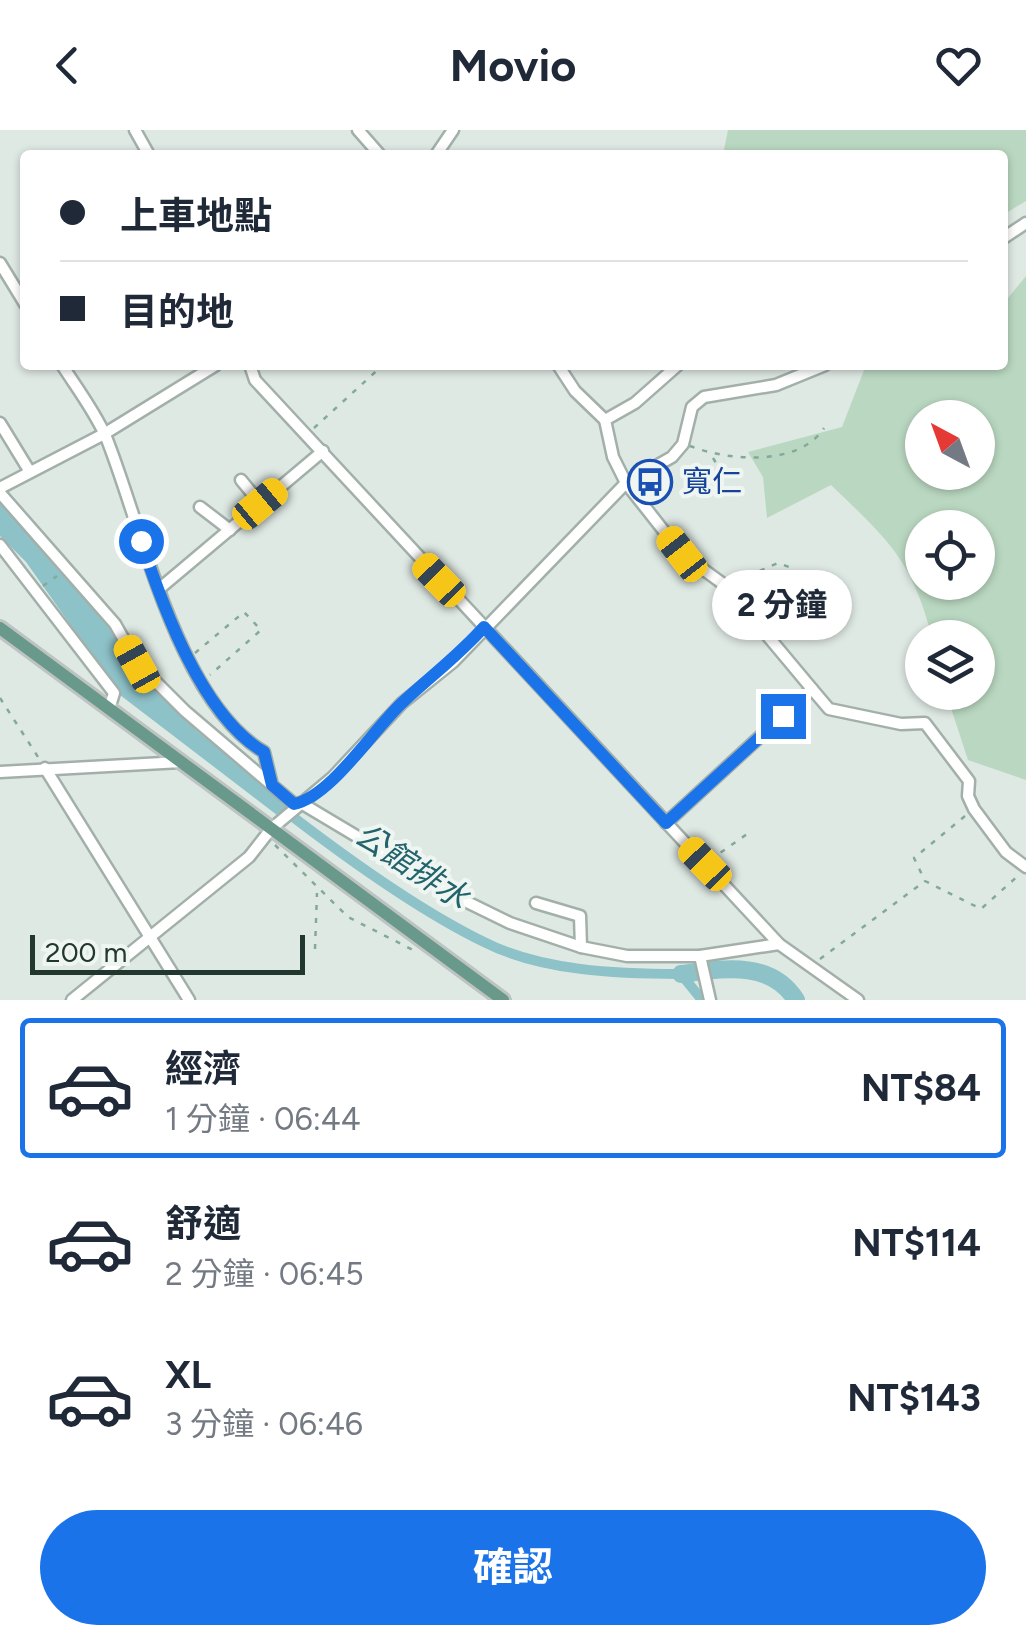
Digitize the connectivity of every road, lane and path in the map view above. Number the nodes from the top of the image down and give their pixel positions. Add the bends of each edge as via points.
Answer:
1 (358, 130) edge
2 (376, 150) edge
3 (0, 262) edge
4 (20, 296) edge
5 (65, 370) edge
6 (208, 370) edge
7 (251, 370) edge
8 (378, 370) edge
9 (561, 370) edge
10 (672, 370) edge
11 (812, 370) edge
12 (605, 420) junction
13 (0, 423) edge
14 (824, 428) dead end
15 (104, 434) junction
16 (307, 435) junction
17 (684, 444) junction
18 (322, 451) junction
19 (711, 456) junction
20 (30, 472) junction
21 (723, 474) dead end
22 (241, 480) dead end
23 (626, 483) junction
24 (0, 491) edge
25 (260, 504) junction
26 (200, 507) dead end
27 (230, 530) junction
28 (0, 545) edge
29 (68, 567) junction
30 (792, 568) dead end
31 (726, 586) junction
32 (159, 588) junction
33 (38, 590) junction
34 (484, 627) junction
35 (0, 628) edge
36 (190, 657) junction
37 (201, 683) junction
38 (812, 689) junction
39 (0, 698) edge
40 (109, 709) junction
41 (181, 762) junction
42 (45, 768) junction
43 (0, 772) edge
44 (272, 785) junction
45 (301, 804) junction
46 (974, 809) junction
47 (666, 823) junction
48 (276, 825) junction
49 (750, 832) dead end
50 (705, 864) junction
51 (1026, 868) edge
52 (925, 880) junction
53 (318, 892) junction
54 (536, 903) dead end
55 (149, 937) junction
56 (779, 944) junction
57 (432, 945) junction
58 (581, 947) junction
59 (315, 949) dead end
60 (700, 956) junction
61 (811, 966) junction
62 (72, 1000) edge
63 (189, 1000) edge
64 (503, 1000) edge
65 (710, 1000) edge
66 (858, 1000) edge

1 - 2 street
3 - 4 street
5 - 15 street
6 - 15 street
7 - 16 street
8 - 16 path
9 - 12 street
10 - 12 street
11 - 17 street via 776,385 704,397 692,407
12 - 23 street
13 - 20 street
14 - 19 path via 814,444 770,458
15 - 20 street
15 - 32 street
16 - 18 street
17 - 19 path
17 - 23 street
18 - 25 street
18 - 34 street
19 - 21 path
20 - 24 street
22 - 25 street
23 - 31 street via 682,554
23 - 34 street
24 - 29 street
25 - 27 street
26 - 27 street
27 - 32 street
28 - 33 street
29 - 33 path
29 - 44 street via 115,624 137,664
30 - 31 path via 778,563
31 - 38 street
32 - 36 street
33 - 40 street via 114,693
34 - 45 street
34 - 47 street
35 - 40 main road
36 - 37 street
36 - 37 path via 244,612 261,630
37 - 44 street via 241,738 264,752
38 - 46 street via 829,710 925,723 968,780
38 - 47 street
39 - 42 path
40 - 41 main road
41 - 42 street
41 - 48 main road
42 - 43 street
42 - 55 street
44 - 45 street
45 - 48 street
45 - 58 street via 510,924
46 - 51 street
46 - 52 path via 914,858
47 - 50 street
48 - 53 path via 276,849
48 - 55 street via 249,856
48 - 57 main road
49 - 50 path
50 - 56 street
51 - 52 path via 981,908
52 - 61 path
53 - 57 path via 348,917 414,953
53 - 59 path
54 - 58 street via 580,916
55 - 62 street
55 - 63 street
56 - 60 street
56 - 61 street
57 - 64 main road
58 - 60 street via 626,956
60 - 65 street
61 - 66 street

